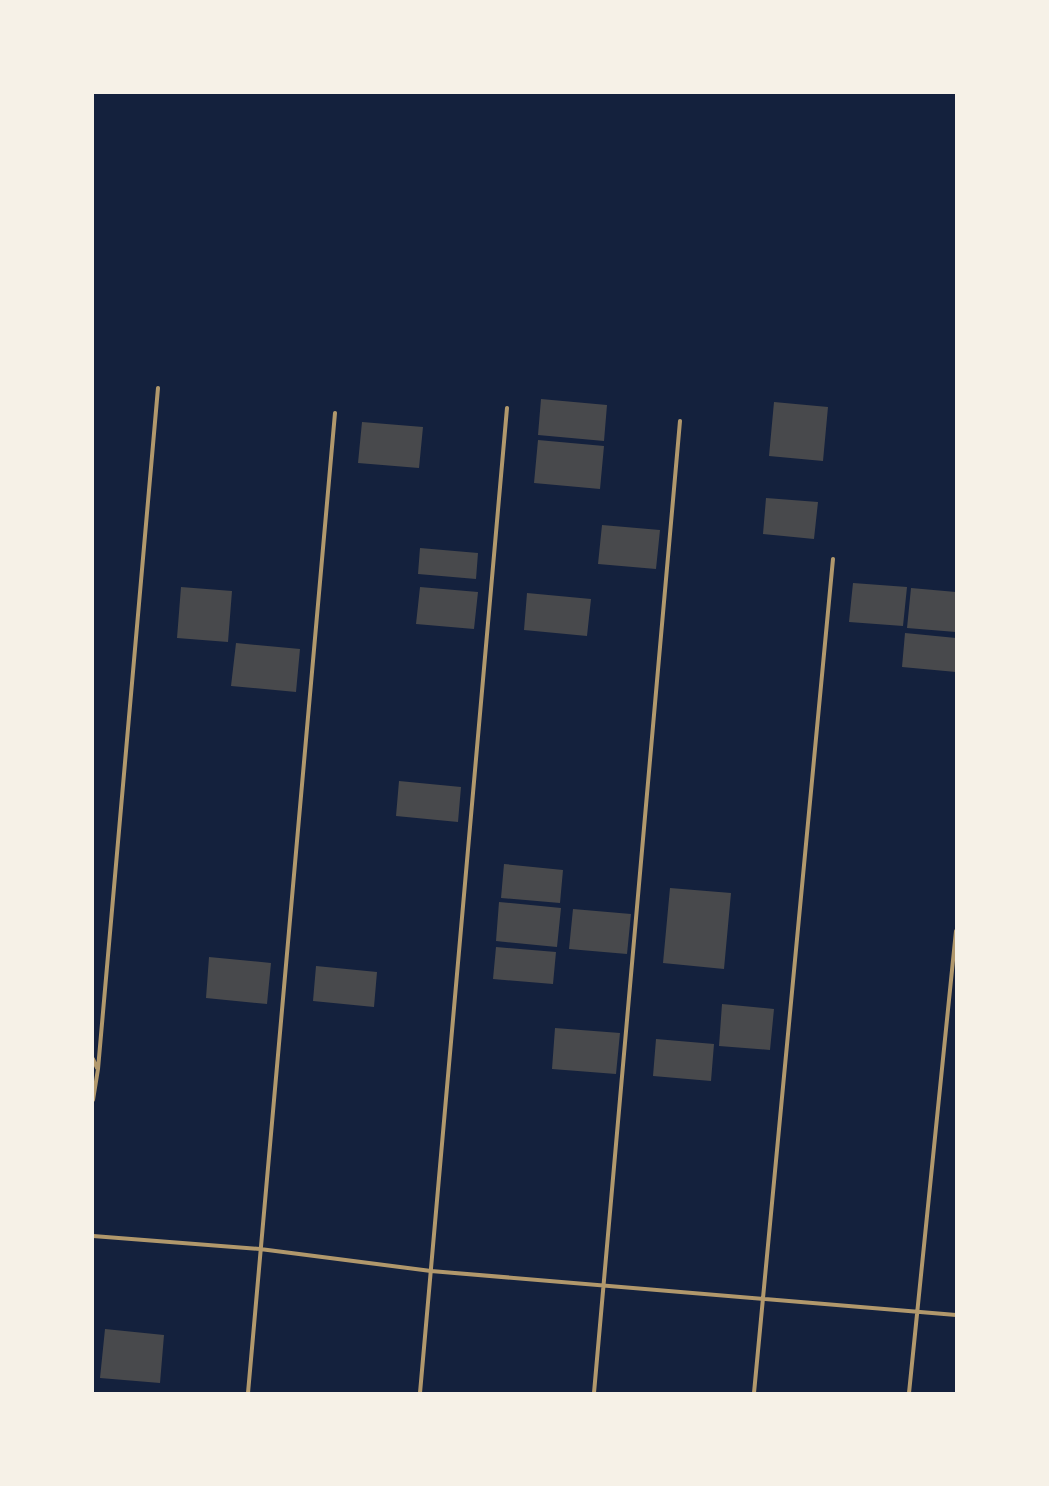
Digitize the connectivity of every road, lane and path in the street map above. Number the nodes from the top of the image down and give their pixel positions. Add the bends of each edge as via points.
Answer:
1 (158, 388) dead end
2 (507, 408) dead end
3 (335, 413) dead end
4 (680, 422) dead end
5 (834, 559) dead end
6 (956, 931) edge
7 (93, 1059) edge
8 (98, 1069) junction
9 (93, 1100) edge
10 (93, 1236) edge
11 (260, 1249) junction
12 (431, 1271) junction
13 (603, 1285) junction
14 (763, 1299) junction
15 (917, 1312) junction
16 (956, 1315) edge
17 (248, 1393) edge
18 (420, 1393) edge
19 (594, 1393) edge
20 (754, 1393) edge
21 (909, 1393) edge

1 - 8 street
2 - 12 street
3 - 11 street
4 - 13 street
5 - 14 street
6 - 15 street
7 - 8 street
8 - 9 street
10 - 11 street
11 - 12 street
11 - 17 street
12 - 13 street
12 - 18 street
13 - 14 street
13 - 19 street
14 - 15 street
14 - 20 street
15 - 16 street
15 - 21 street

